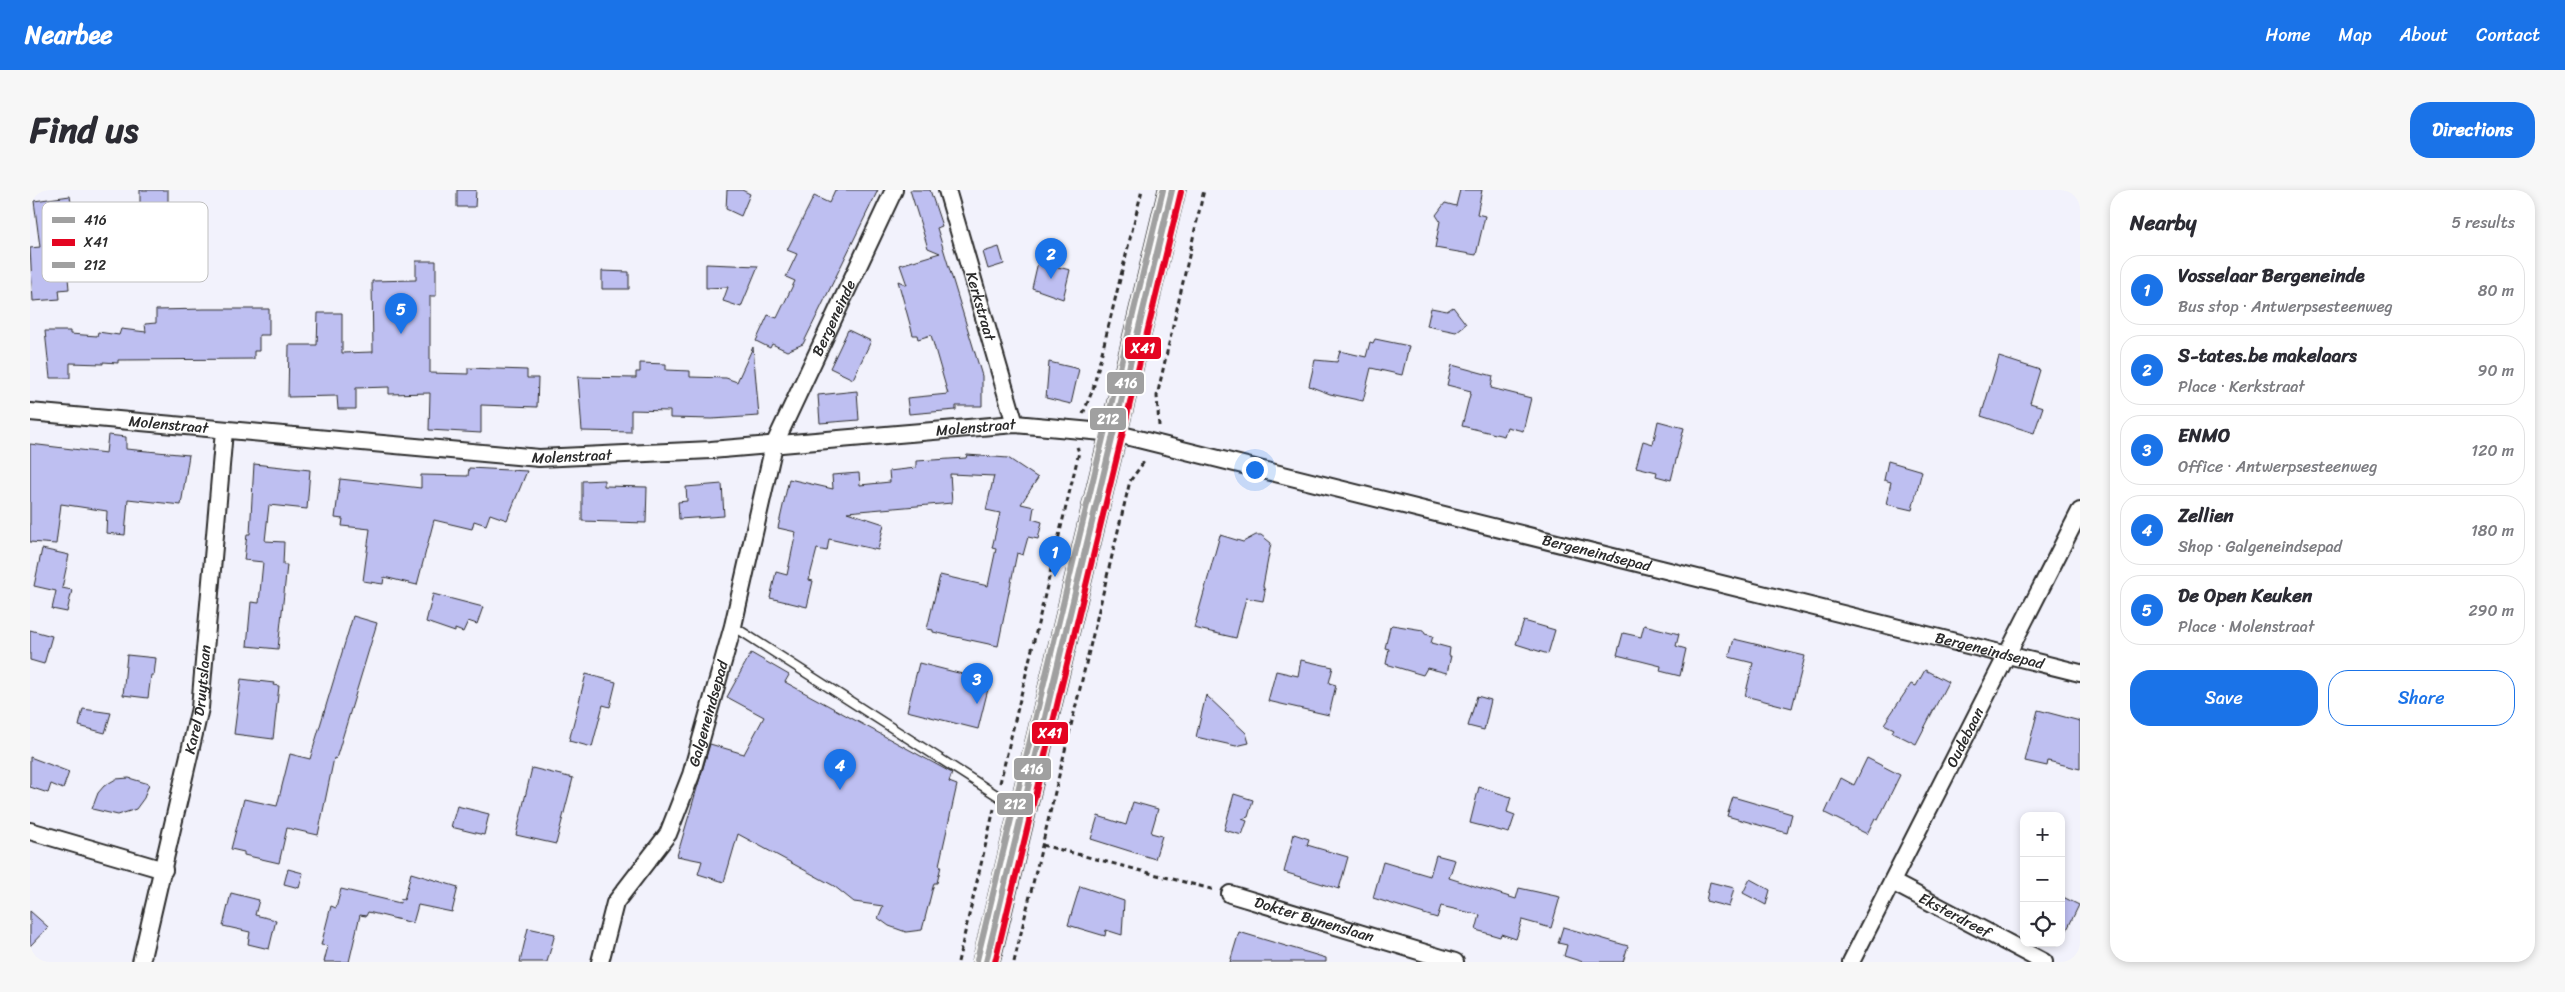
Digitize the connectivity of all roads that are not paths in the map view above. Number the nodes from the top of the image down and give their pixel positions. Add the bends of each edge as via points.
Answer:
1 (894, 190) edge
2 (947, 190) edge
3 (1172, 190) edge
4 (30, 412) edge
5 (1015, 424) junction
6 (224, 431) junction
7 (1114, 433) junction
8 (774, 445) junction
9 (2080, 511) edge
10 (733, 626) junction
11 (2007, 654) junction
12 (2080, 673) edge
13 (1023, 812) junction
14 (30, 831) edge
15 (164, 870) junction
16 (1892, 882) junction
17 (1230, 894) road end
18 (141, 962) edge
19 (600, 962) edge
20 (986, 962) edge
21 (1455, 962) edge
22 (1851, 962) edge
23 (2044, 962) edge

1 - 8 street, Bergeneinde
2 - 5 street, Kerkstraat
3 - 7 main road
4 - 6 street, Molenstraat
5 - 7 street, Molenstraat
5 - 8 street, Molenstraat
6 - 8 street, Molenstraat via 539,458
6 - 15 street, Karel Druytslaan via 200,708
7 - 11 street, Bergeneindsepad
7 - 13 main road
8 - 10 street, Galgeneindsepad
9 - 11 street, Oudebaan
10 - 13 lane
10 - 19 street, Galgeneindsepad via 688,784 668,834 615,902
11 - 12 street, Bergeneindsepad
11 - 16 street, Oudebaan
13 - 20 main road
14 - 15 street
15 - 18 street, Karel Druytslaan
16 - 22 street, Oudebaan
16 - 23 street, Eksterdreef
17 - 21 street, Dokter Bynenslaan

